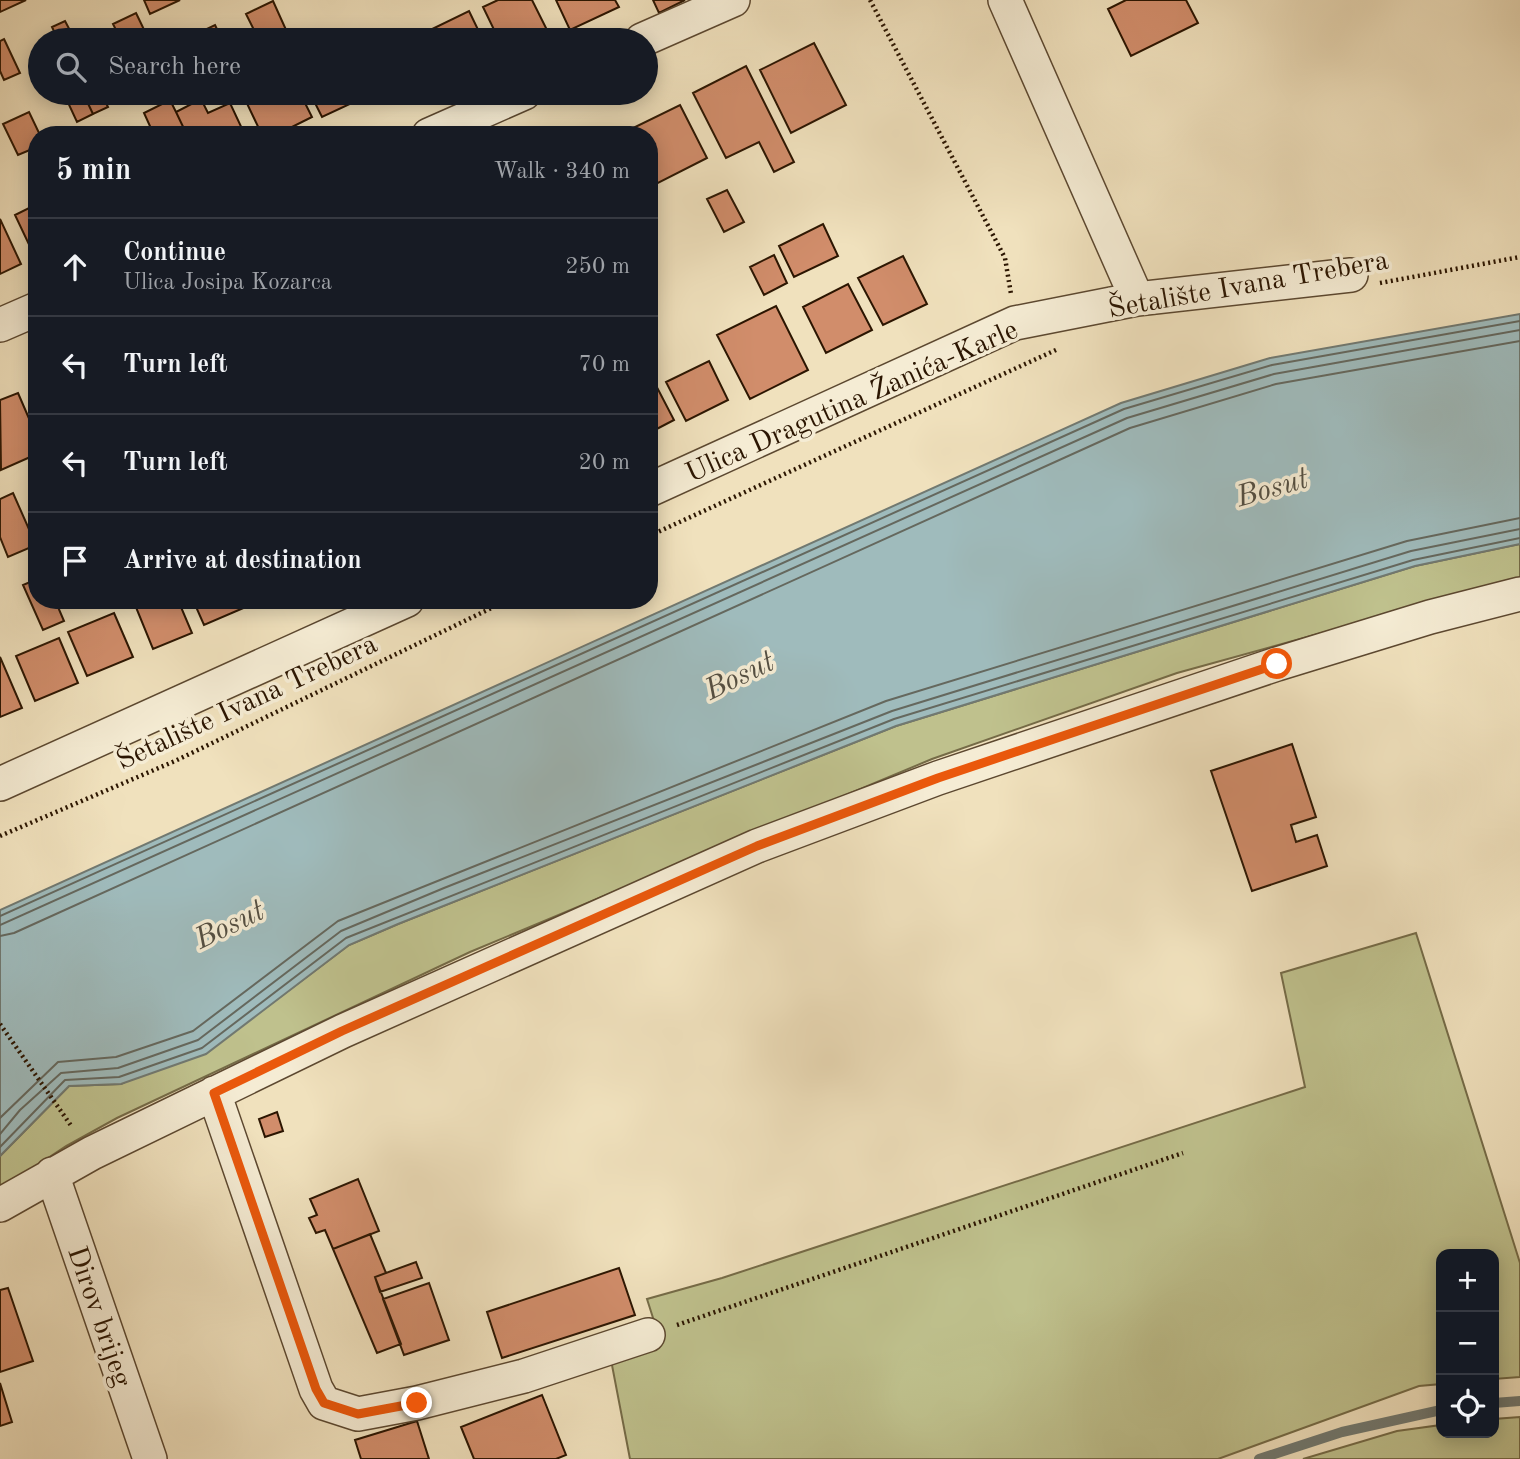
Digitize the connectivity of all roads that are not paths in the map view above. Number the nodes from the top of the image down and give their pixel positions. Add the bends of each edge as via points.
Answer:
1 (733, 0) edge
2 (1005, 0) edge
3 (658, 33) edge
4 (497, 105) edge
5 (449, 126) edge
6 (1363, 279) road end
7 (1137, 299) junction
8 (28, 313) edge
9 (0, 325) edge
10 (658, 486) edge
11 (1520, 594) edge
12 (387, 609) edge
13 (0, 784) edge
14 (214, 1093) junction
15 (52, 1174) junction
16 (0, 1205) edge
17 (648, 1335) road end
18 (150, 1459) edge

1 - 3 street
2 - 7 street
4 - 5 street
6 - 7 street, Ulica Dragutina Žanića-Karle
7 - 10 street, Ulica Dragutina Žanića-Karle via 1015,323
8 - 9 street
11 - 14 street via 1277,664 938,778 757,846
12 - 13 street
14 - 15 street
14 - 17 street via 324,1403 358,1414 417,1403 524,1376
15 - 16 street
15 - 18 street, Dirov brijeg

